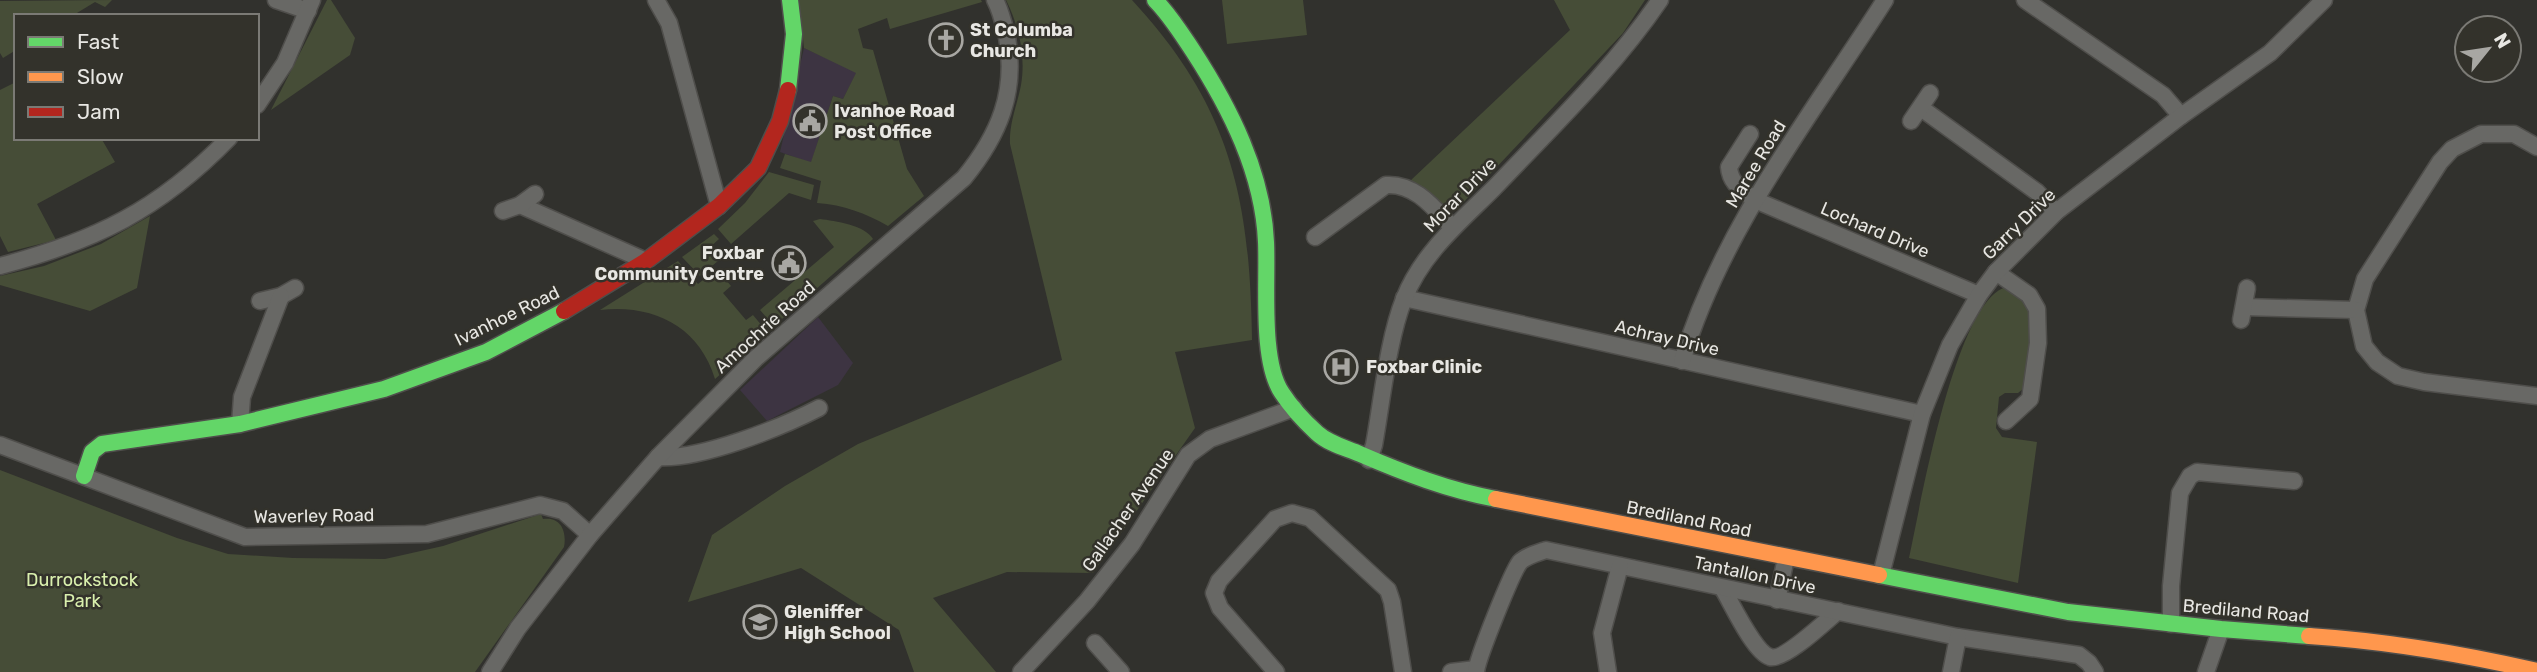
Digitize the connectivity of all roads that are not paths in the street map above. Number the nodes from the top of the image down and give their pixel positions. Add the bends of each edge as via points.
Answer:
1 (276, 0) edge
2 (656, 0) edge
3 (790, 0) edge
4 (995, 0) edge
5 (1155, 0) edge
6 (1660, 0) edge
7 (1885, 0) edge
8 (2025, 0) edge
9 (2324, 0) edge
10 (310, 6) edge
11 (1930, 93) dead end
12 (259, 102) edge
13 (2181, 116) junction
14 (1750, 134) dead end
15 (227, 140) edge
16 (2537, 147) edge
17 (535, 194) dead end
18 (1755, 200) junction
19 (520, 205) junction
20 (719, 206) junction
21 (503, 211) dead end
22 (2056, 212) junction
23 (1452, 228) junction
24 (1315, 237) dead end
25 (646, 261) junction
26 (0, 266) edge
27 (1996, 272) junction
28 (2247, 288) dead end
29 (1979, 295) junction
30 (1404, 298) junction
31 (260, 301) dead end
32 (2356, 310) junction
33 (1682, 361) junction
34 (2537, 396) edge
35 (819, 408) dead end
36 (1294, 408) junction
37 (1922, 414) junction
38 (2006, 421) dead end
39 (240, 424) junction
40 (0, 445) edge
41 (658, 457) junction
42 (1369, 460) junction
43 (84, 476) junction
44 (2294, 481) dead end
45 (590, 535) junction
46 (1786, 558) junction
47 (1620, 566) junction
48 (1881, 575) junction
49 (1723, 589) junction
50 (1777, 600) junction
51 (1838, 611) junction
52 (2171, 624) junction
53 (2221, 629) junction
54 (1958, 638) junction
55 (1095, 643) dead end
56 (1476, 671) edge
57 (2537, 671) edge
58 (490, 672) edge
59 (1021, 672) edge
60 (1121, 672) edge
61 (1276, 672) edge
62 (1403, 672) edge
63 (1451, 672) edge
64 (1608, 672) edge
65 (1951, 672) edge
66 (2095, 672) edge
67 (2206, 672) edge

1 - 10 street
2 - 20 street via 669,23
3 - 20 street, Ivanhoe Road via 792,61 780,121 758,168
4 - 41 street, Amochrie Road via 1006,32 1010,89 984,154 964,178 756,358
5 - 36 street, Brediland Road via 1214,83 1240,132 1266,238 1269,359 1281,392
6 - 23 street, Morar Drive via 1591,87
7 - 18 street, Maree Road
8 - 13 street via 2163,95
9 - 13 street, Garry Drive via 2270,53
10 - 12 street via 285,63
11 - 22 street via 1916,114 2037,192
13 - 22 street, Garry Drive
14 - 18 street via 1729,173
15 - 26 street via 157,201 120,223 55,252
16 - 32 street via 2514,134 2493,133 2452,149 2365,279
17 - 19 street
18 - 29 street, Lochard Drive
18 - 33 street, Maree Road via 1694,320
19 - 21 street
19 - 25 street
20 - 25 street, Ivanhoe Road
22 - 27 street, Garry Drive
23 - 24 street via 1415,191 1398,184 1374,192
23 - 30 street, Morar Drive via 1425,259
25 - 39 street, Ivanhoe Road via 486,352 384,389
27 - 29 street, Garry Drive
27 - 38 street via 2029,295 2036,309 2038,343 2031,399
28 - 32 street via 2243,314
29 - 37 street, Garry Drive via 1950,345
30 - 33 street, Achray Drive
30 - 42 street, Morar Drive
31 - 39 street via 288,292 242,397
32 - 34 street via 2370,356 2398,376
33 - 37 street, Achray Drive
35 - 41 street via 746,439 674,458
36 - 42 street, Brediland Road via 1318,434
36 - 59 street, Gallacher Avenue via 1210,439 1188,455 1132,544
37 - 48 street, Garry Drive
39 - 43 street, Ivanhoe Road via 102,444 92,452
40 - 43 street, Waverley Road
41 - 45 street, Amochrie Road
42 - 46 street, Brediland Road via 1466,493
43 - 45 street, Waverley Road via 245,537 427,534 540,505 563,511
44 - 52 street via 2197,472 2190,476 2180,494
45 - 58 street, Amochrie Road
46 - 48 street, Brediland Road
46 - 50 street
47 - 49 street, Tantallon Drive
47 - 56 street, Tantallon Drive via 1546,550 1520,562
47 - 64 street via 1602,632
48 - 52 street, Brediland Road via 2068,612
49 - 50 street, Tantallon Drive
49 - 51 street via 1752,639 1770,657 1791,649
50 - 51 street, Tantallon Drive
51 - 54 street, Tantallon Drive
52 - 53 street, Brediland Road
53 - 57 street, Brediland Road via 2340,638
53 - 67 street
54 - 65 street
54 - 66 street, Tantallon Drive via 2079,655
55 - 60 street
56 - 63 street
61 - 62 street via 1220,608 1214,593 1219,581 1275,519 1292,513 1310,518 1388,590

